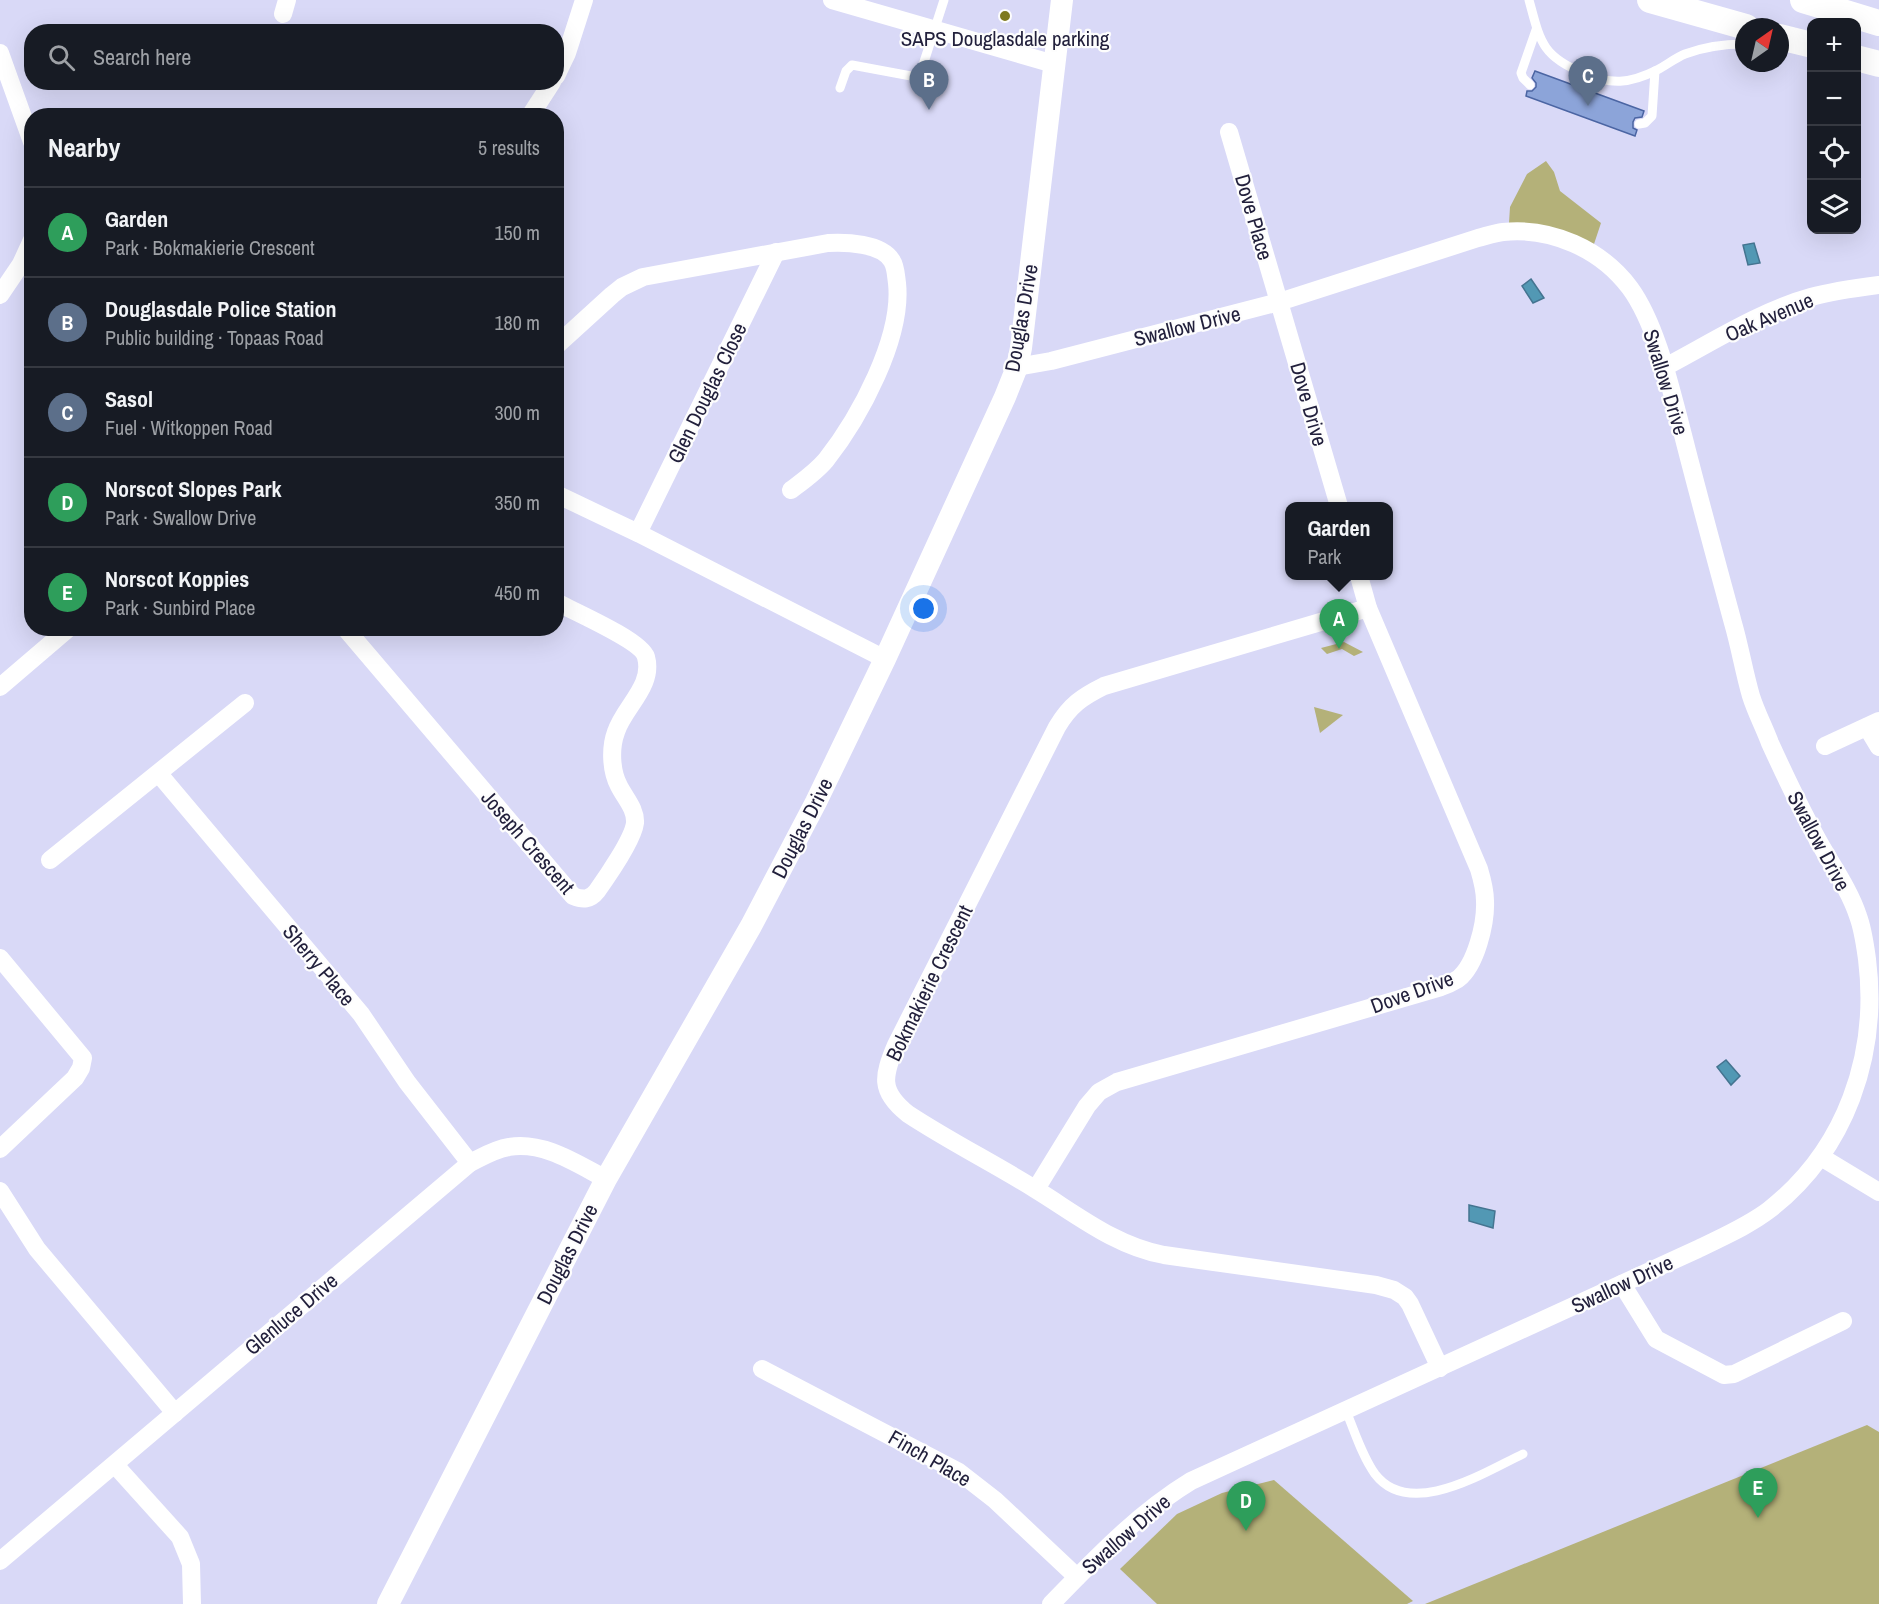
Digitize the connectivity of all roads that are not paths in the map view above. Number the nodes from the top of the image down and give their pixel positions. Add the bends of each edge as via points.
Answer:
1 (584, 0) edge
2 (832, 0) edge
3 (944, 0) edge
4 (1062, 0) edge
5 (1529, 0) edge
6 (1650, 0) edge
7 (1803, 0) edge
8 (1879, 23) edge
9 (1735, 24) edge
10 (934, 30) junction
11 (1536, 30) junction
12 (1735, 45) edge
13 (0, 53) edge
14 (564, 59) edge
15 (1861, 59) edge
16 (1054, 64) junction
17 (1879, 64) edge
18 (1655, 71) junction
19 (1530, 85) dead end
20 (840, 88) dead end
21 (547, 90) edge
22 (535, 108) edge
23 (24, 120) edge
24 (1639, 124) dead end
25 (1229, 132) dead end
26 (776, 252) junction
27 (24, 257) edge
28 (1879, 285) edge
29 (0, 295) edge
30 (1279, 302) junction
31 (564, 339) edge
32 (1017, 367) junction
33 (1665, 367) junction
34 (791, 490) dead end
35 (564, 498) edge
36 (1337, 502) edge
37 (638, 533) junction
38 (1360, 580) edge
39 (564, 606) edge
40 (1368, 608) junction
41 (60, 636) edge
42 (352, 636) edge
43 (885, 659) junction
44 (0, 687) edge
45 (245, 703) dead end
46 (1873, 724) edge
47 (1825, 746) dead end
48 (1879, 747) edge
49 (159, 774) junction
50 (50, 861) dead end
51 (0, 958) edge
52 (0, 1149) edge
53 (1821, 1157) junction
54 (470, 1163) junction
55 (606, 1179) junction
56 (1036, 1189) junction
57 (0, 1191) edge
58 (1879, 1192) edge
59 (1622, 1284) junction
60 (1843, 1321) dead end
61 (1440, 1368) junction
62 (762, 1369) dead end
63 (1346, 1411) junction
64 (175, 1413) junction
65 (1523, 1454) dead end
66 (115, 1465) junction
67 (0, 1561) edge
68 (1077, 1577) junction
69 (192, 1604) edge
70 (388, 1604) edge
71 (1051, 1604) edge

1 - 14 street
2 - 10 street
3 - 10 lane
4 - 16 street, Douglas Drive
5 - 11 lane
6 - 9 main road
7 - 8 main road
10 - 16 street
10 - 20 lane via 916,75 852,65 846,70
11 - 18 lane via 1554,58 1598,79 1622,82
11 - 19 lane via 1521,73
12 - 18 lane via 1705,48
13 - 23 street
15 - 17 main road
16 - 32 street, Douglas Drive
18 - 24 lane via 1652,116
21 - 22 street
25 - 30 street, Dove Place
26 - 31 street via 643,277 622,287
26 - 34 street via 828,243 868,246 892,261 898,291 886,355 863,399 824,462
26 - 37 street, Glen Douglas Close
27 - 29 street
28 - 33 street, Oak Avenue via 1789,304
30 - 32 street, Swallow Drive
30 - 33 street, Swallow Drive via 1478,238 1503,232 1548,235 1592,253 1618,275 1640,304
30 - 36 street, Dove Drive
32 - 43 street, Douglas Drive
33 - 53 street, Swallow Drive via 1751,698 1794,798 1858,915 1865,948 1871,996 1865,1057 1860,1080 1841,1124
35 - 37 street
37 - 43 street
38 - 40 street, Dove Drive
39 - 42 street, Joseph Crescent via 630,640 646,656 641,689 613,740 613,769 634,814 634,829 597,891 586,899 573,896
40 - 56 street, Dove Drive via 1479,869 1485,903 1473,959 1458,979 1441,987 1107,1086 1087,1106
40 - 56 street, Bokmakierie Crescent via 1104,686 1078,700 1057,727 896,1045 885,1079 887,1091 898,1107
41 - 44 street
43 - 55 street, Douglas Drive via 784,864
45 - 49 street
46 - 47 street
46 - 48 street
49 - 50 street
49 - 54 street, Sherry Place via 361,1014 406,1082
51 - 52 street via 83,1058 75,1078
53 - 58 street
53 - 59 street, Swallow Drive via 1798,1184 1761,1216
54 - 55 street, Glenluce Drive via 507,1147 537,1148
54 - 64 street, Glenluce Drive
55 - 70 street, Douglas Drive
56 - 61 street, Bokmakierie Crescent via 1104,1232 1152,1253 1394,1290 1410,1304
57 - 64 street via 37,1249
59 - 60 street via 1656,1339 1724,1375 1734,1374
59 - 61 street, Swallow Drive
61 - 63 street, Swallow Drive
62 - 68 street, Finch Place via 959,1472 995,1500
63 - 65 lane via 1369,1465 1381,1480 1397,1490 1423,1494 1446,1490
63 - 68 street, Swallow Drive via 1191,1481 1132,1523
64 - 66 street, Glenluce Drive
66 - 67 street, Glenluce Drive
66 - 69 street via 180,1537 191,1564
68 - 71 street, Swallow Drive

